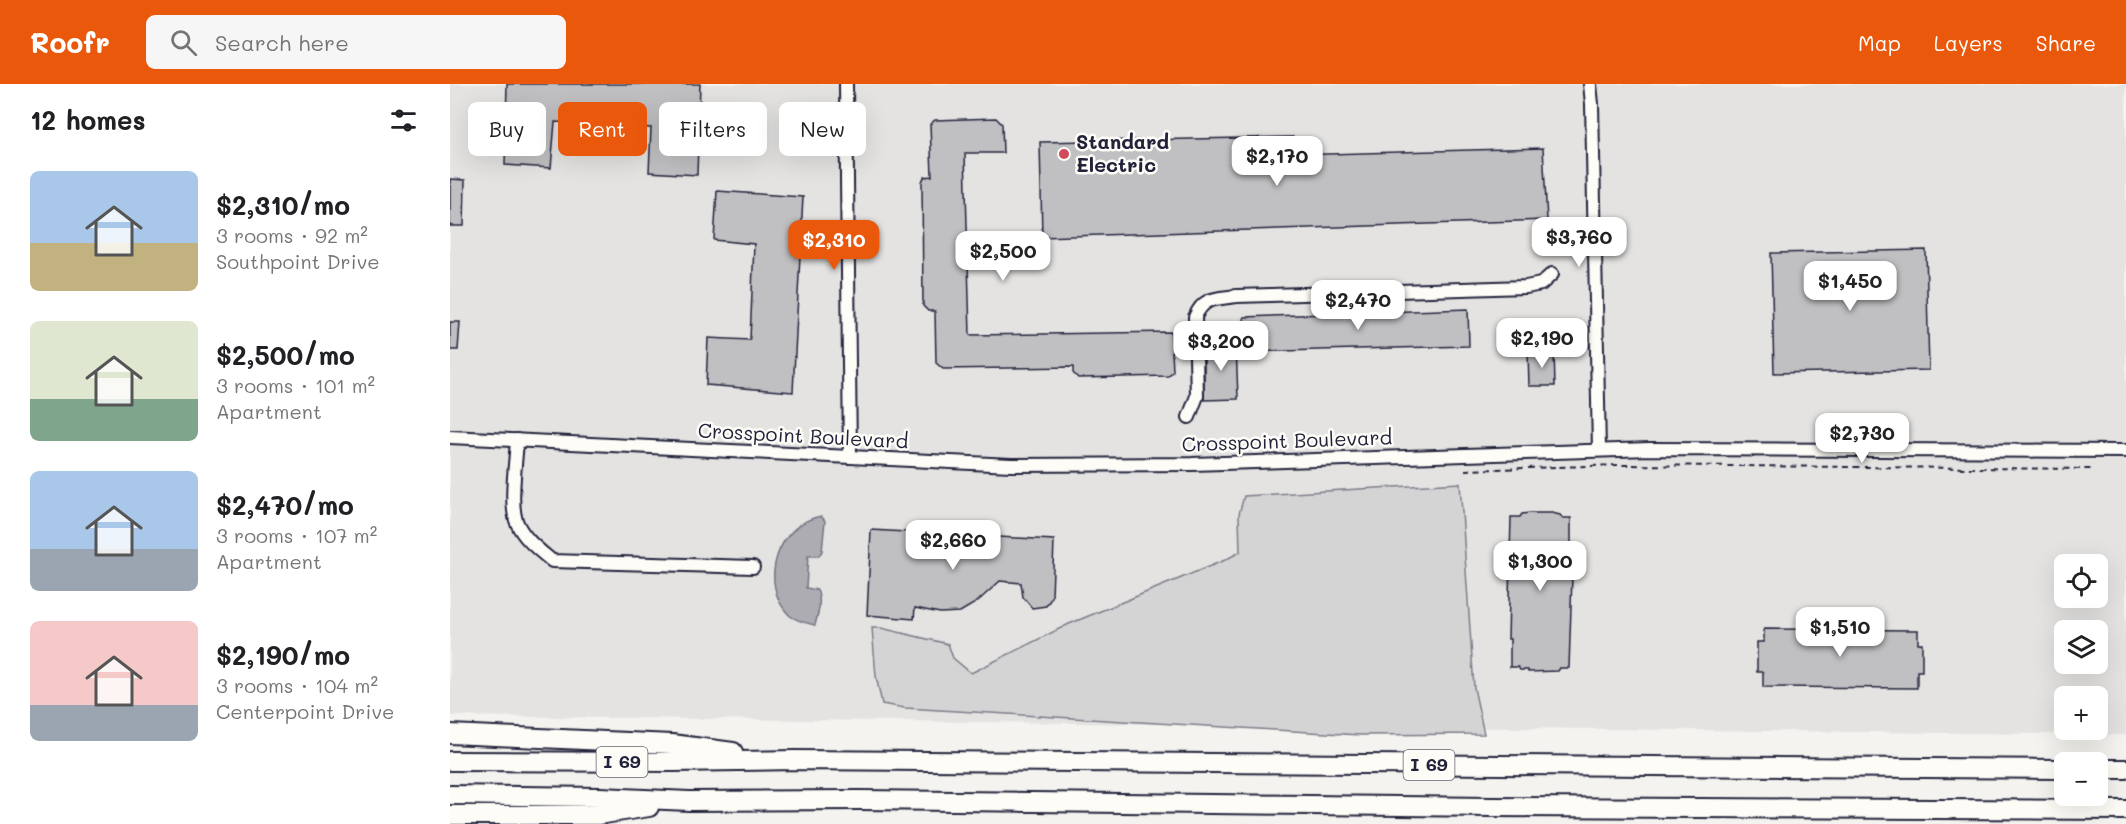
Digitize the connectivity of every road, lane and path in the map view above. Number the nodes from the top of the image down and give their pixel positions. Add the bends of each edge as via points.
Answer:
1 (846, 84) edge
2 (1590, 84) edge
3 (1552, 274) dead end
4 (1189, 417) dead end
5 (450, 437) edge
6 (517, 440) junction
7 (1599, 450) junction
8 (2126, 451) edge
9 (850, 457) junction
10 (2093, 469) dead end
11 (1465, 470) dead end
12 (753, 567) dead end
13 (450, 734) edge
14 (794, 760) junction
15 (450, 761) edge
16 (2108, 769) edge
17 (2126, 769) edge
18 (2054, 770) edge
19 (450, 795) edge
20 (689, 801) junction
21 (2126, 810) edge
22 (450, 815) edge

1 - 9 street
2 - 7 street
3 - 4 street via 1541,284 1526,286 1209,300 1200,305 1195,317 1197,396
5 - 6 street, Crosspoint Boulevard
6 - 9 street, Crosspoint Boulevard
6 - 12 street via 517,523 532,545 552,561
7 - 8 street, Crosspoint Boulevard
7 - 9 street, Crosspoint Boulevard via 1186,465 1011,465
10 - 11 path via 1620,465
13 - 14 highway via 672,744
14 - 15 highway, I 69
14 - 18 highway, I 69
16 - 17 highway
19 - 20 highway, I 69
20 - 21 highway, I 69
20 - 22 highway via 598,814

